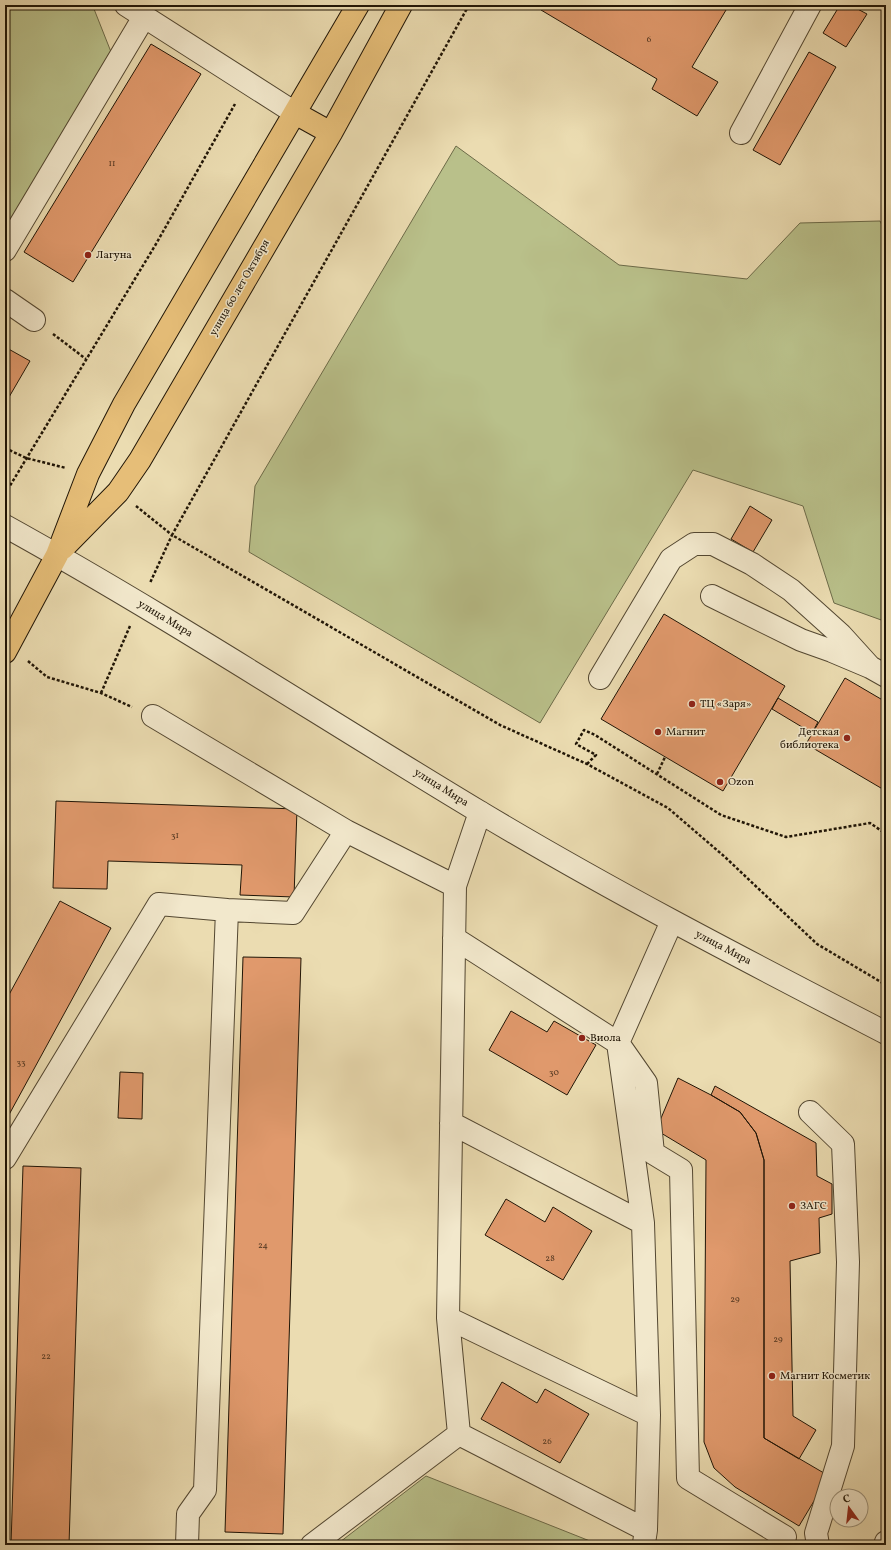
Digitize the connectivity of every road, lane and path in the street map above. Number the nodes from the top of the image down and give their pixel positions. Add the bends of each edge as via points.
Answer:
1 (126, 5) edge
2 (358, 5) edge
3 (401, 5) edge
4 (469, 5) edge
5 (810, 5) edge
6 (144, 17) junction
7 (247, 82) junction
8 (295, 113) junction
9 (331, 133) junction
10 (741, 133) dead end
11 (5, 250) edge
12 (5, 300) edge
13 (34, 320) joint
14 (86, 359) junction
15 (5, 448) edge
16 (26, 458) junction
17 (88, 474) junction
18 (118, 492) junction
19 (5, 494) edge
20 (5, 526) edge
21 (172, 535) junction
22 (57, 555) junction
23 (712, 596) dead end
24 (140, 603) junction
25 (7, 648) edge
26 (878, 671) edge
27 (600, 678) dead end
28 (101, 693) junction
29 (153, 716) joint
30 (665, 757) dead end
31 (587, 764) junction
32 (657, 774) junction
33 (480, 812) junction
34 (346, 831) junction
35 (886, 834) edge
36 (455, 886) junction
37 (227, 910) junction
38 (672, 921) junction
39 (454, 938) junction
40 (886, 985) edge
41 (886, 1033) edge
42 (618, 1043) junction
43 (810, 1112) dead end
44 (451, 1124) junction
45 (5, 1158) edge
46 (643, 1223) junction
47 (448, 1318) junction
48 (649, 1415) junction
49 (459, 1434) junction
50 (785, 1537) dead end
51 (645, 1538) edge
52 (187, 1545) edge
53 (312, 1545) edge
54 (818, 1545) edge

1 - 6 street
2 - 8 main road, улица 60 лет Октября
3 - 9 main road, улица 60 лет Октября
4 - 21 path
5 - 10 street
6 - 7 street
6 - 11 street
7 - 8 street
7 - 14 path via 156,244
8 - 9 main road
8 - 17 main road, улица 60 лет Октября via 124,404
9 - 18 main road, улица 60 лет Октября via 140,460
12 - 13 street
13 - 14 path
14 - 16 path
15 - 16 path
16 - 17 path
16 - 19 path
17 - 22 main road, улица 60 лет Октября
18 - 21 path
18 - 22 main road, улица 60 лет Октября
20 - 22 street, улица Мира
21 - 24 path
21 - 31 path via 500,725
22 - 24 street, улица Мира
22 - 25 main road, улица 60 лет Октября
23 - 26 street via 801,640
24 - 28 path
24 - 33 street, улица Мира
25 - 28 path via 47,677
26 - 27 street via 791,590 752,564 713,544 694,544 671,558
28 - 29 path
29 - 34 street
30 - 32 path
31 - 32 path via 596,756 576,744 584,730
31 - 40 path via 668,808 816,944
32 - 35 path via 721,815 786,837 870,823
33 - 36 street
33 - 38 street, улица Мира
34 - 36 street
34 - 37 street via 293,913
36 - 39 street
37 - 45 street via 159,904
37 - 52 street via 205,1490 188,1514
38 - 41 street, улица Мира
38 - 42 street
39 - 42 street
39 - 44 street
42 - 46 street
42 - 50 street via 646,1083 653,1153 681,1170 688,1478
43 - 54 street via 843,1144 848,1262 843,1446 816,1533
44 - 46 street
44 - 47 street
46 - 48 street
47 - 48 street
47 - 49 street
48 - 51 street
49 - 51 street
49 - 53 street

